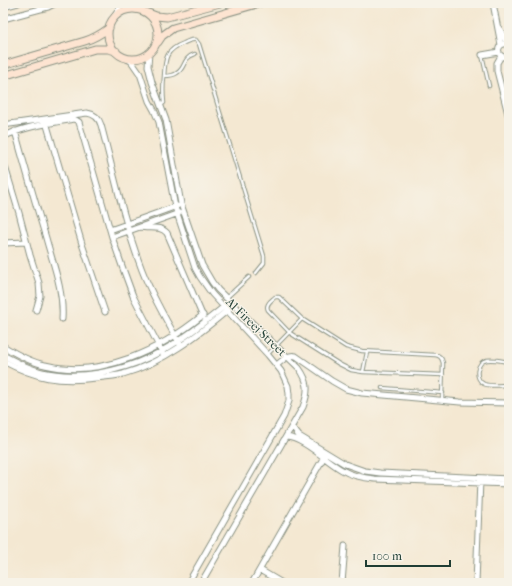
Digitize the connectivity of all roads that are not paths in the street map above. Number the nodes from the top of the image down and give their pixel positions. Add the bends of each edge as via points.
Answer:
1 (18, 3) edge
2 (56, 3) edge
3 (120, 3) edge
4 (133, 3) edge
5 (220, 3) edge
6 (260, 3) edge
7 (493, 3) edge
8 (3, 7) edge
9 (144, 11) junction
10 (114, 17) junction
11 (3, 19) edge
12 (109, 28) junction
13 (506, 44) edge
14 (154, 47) junction
15 (116, 51) junction
16 (149, 53) junction
17 (195, 54) dead end
18 (482, 54) joint
19 (500, 54) junction
20 (123, 57) junction
21 (509, 57) edge
22 (3, 65) edge
23 (508, 67) dead end
24 (509, 72) edge
25 (3, 76) edge
26 (164, 76) junction
27 (489, 86) dead end
28 (160, 103) junction
29 (151, 104) junction
30 (509, 118) edge
31 (166, 120) junction
32 (46, 121) junction
33 (159, 122) junction
34 (3, 125) edge
35 (15, 131) junction
36 (3, 137) edge
37 (3, 160) edge
38 (181, 204) junction
39 (175, 207) junction
40 (184, 212) junction
41 (177, 214) junction
42 (127, 224) junction
43 (140, 227) junction
44 (110, 230) junction
45 (129, 231) junction
46 (112, 237) junction
47 (26, 242) junction
48 (3, 243) edge
49 (256, 273) dead end
50 (249, 277) dead end
51 (230, 302) junction
52 (225, 309) junction
53 (36, 310) dead end
54 (105, 312) dead end
55 (202, 315) junction
56 (62, 318) dead end
57 (302, 319) junction
58 (205, 321) junction
59 (207, 327) junction
60 (290, 333) junction
61 (174, 335) junction
62 (179, 344) junction
63 (158, 345) junction
64 (3, 346) edge
65 (276, 346) junction
66 (367, 352) junction
67 (163, 354) junction
68 (3, 355) edge
69 (268, 355) junction
70 (287, 357) junction
71 (3, 361) edge
72 (509, 362) edge
73 (276, 365) junction
74 (363, 372) junction
75 (100, 375) junction
76 (443, 375) junction
77 (509, 385) edge
78 (382, 388) dead end
79 (443, 393) junction
80 (442, 401) junction
81 (509, 403) edge
82 (292, 427) junction
83 (286, 437) junction
84 (325, 455) junction
85 (380, 473) junction
86 (509, 479) edge
87 (380, 480) junction
88 (480, 480) junction
89 (509, 484) edge
90 (345, 546) dead end
91 (260, 570) junction
92 (188, 583) edge
93 (201, 583) edge
94 (252, 583) edge
95 (282, 583) edge
96 (342, 583) edge
97 (476, 583) edge

1 - 8 street
2 - 11 street
3 - 10 street
4 - 9 street
5 - 9 street via 167,17
6 - 14 street via 173,28 162,36
7 - 13 street via 498,26
9 - 10 street via 129,9
9 - 14 street via 158,28 158,38
10 - 12 street
12 - 15 street via 109,40
12 - 22 street via 96,38
13 - 19 street via 499,48
14 - 16 street
15 - 20 street
15 - 25 street via 95,50
16 - 20 street via 137,58
16 - 28 street, Al Fireej Street via 148,66
17 - 26 lane via 187,59 178,73
18 - 19 street
18 - 27 lane
19 - 21 street via 504,58
19 - 30 street via 497,71
20 - 29 street, Al Fireej Street via 131,61 137,69
23 - 24 lane
26 - 28 lane via 164,103
26 - 49 lane via 167,54 178,45 191,40 197,41 264,256 264,263
28 - 29 street
28 - 31 street, Al Fireej Street
29 - 33 street, Al Fireej Street
31 - 33 street
31 - 38 street, Al Fireej Street
32 - 34 street
32 - 35 street
32 - 42 street via 87,113 98,119
32 - 44 street via 74,119 79,122
32 - 54 street
33 - 39 street, Al Fireej Street
35 - 36 street
35 - 56 street via 56,273 63,309
37 - 47 street via 20,213
38 - 39 street
38 - 40 street, Al Fireej Street
39 - 41 street, Al Fireej Street
39 - 42 street
40 - 41 street
40 - 51 street, Al Fireej Street via 204,270
41 - 43 street
41 - 52 street, Al Fireej Street via 197,273
42 - 44 street
42 - 45 street
43 - 45 street
43 - 55 street via 161,228 167,233
44 - 46 street
45 - 46 street
45 - 61 street via 148,284
46 - 63 street via 133,296
47 - 48 street
47 - 53 street via 40,283
50 - 51 lane
51 - 52 street
51 - 65 street, Al Fireej Street
52 - 58 street
52 - 59 street
52 - 69 street, Al Fireej Street
55 - 58 street
55 - 61 street
57 - 60 lane
57 - 60 lane via 279,297 268,304 268,310
57 - 66 lane via 346,347
58 - 59 street
58 - 62 street
59 - 62 street
60 - 65 lane
60 - 74 lane via 339,364
61 - 62 street
61 - 63 street
62 - 67 street
63 - 64 street via 115,362 74,368 36,363
63 - 67 street
65 - 69 lane
65 - 70 street, Al Fireej Street
66 - 74 lane
66 - 76 lane via 437,355 443,360
67 - 75 street
68 - 75 street via 26,367 49,373
69 - 73 street, Al Fireej Street
70 - 73 street
70 - 80 street via 298,357 332,381 354,391
70 - 82 street, Al Fireej Street via 304,375 308,391
71 - 75 street via 30,374 53,380
72 - 77 lane via 487,360 478,367 477,372 478,378 484,384
73 - 92 street, Al Fireej Street via 288,386 287,409
74 - 76 lane
76 - 79 lane
78 - 79 lane
79 - 80 lane
80 - 81 street
82 - 83 street, Al Fireej Street
82 - 84 street via 299,436
83 - 84 street via 301,441
83 - 93 street, Al Fireej Street
84 - 85 street via 358,469
84 - 87 street via 340,469 353,476
84 - 91 street
85 - 87 street
85 - 88 street
86 - 88 street
87 - 88 street
88 - 89 street
88 - 97 street
90 - 96 street
91 - 94 street
91 - 95 street

